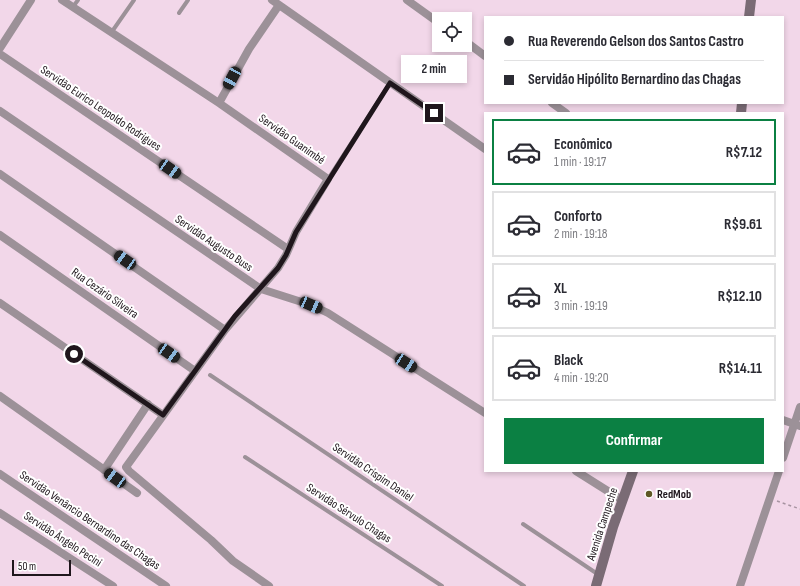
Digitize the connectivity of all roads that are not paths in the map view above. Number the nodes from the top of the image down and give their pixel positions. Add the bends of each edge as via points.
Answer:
1 (31, 0) edge
2 (62, 0) edge
3 (78, 0) edge
4 (134, 0) edge
5 (188, 0) edge
6 (407, 0) edge
7 (751, 0) edge
8 (275, 2) edge
9 (72, 8) junction
10 (179, 13) dead end
11 (749, 16) edge
12 (432, 18) edge
13 (111, 33) junction
14 (472, 46) edge
15 (0, 48) edge
16 (0, 54) edge
17 (484, 55) edge
18 (390, 83) junction
19 (219, 103) junction
20 (553, 104) edge
21 (0, 111) edge
22 (565, 112) edge
23 (484, 148) edge
24 (0, 174) edge
25 (328, 179) junction
26 (0, 236) edge
27 (288, 249) junction
28 (261, 289) junction
29 (0, 303) edge
30 (225, 330) junction
31 (195, 371) junction
32 (210, 375) dead end
33 (0, 396) edge
34 (148, 404) junction
35 (800, 407) edge
36 (484, 412) edge
37 (163, 415) junction
38 (784, 420) edge
39 (797, 425) edge
40 (784, 456) edge
41 (245, 457) dead end
42 (104, 470) junction
43 (578, 472) edge
44 (633, 472) edge
45 (779, 472) edge
46 (0, 474) edge
47 (137, 493) dead end
48 (622, 500) junction
49 (0, 513) edge
50 (523, 524) dead end
51 (599, 575) junction
52 (113, 586) edge
53 (166, 586) edge
54 (269, 586) edge
55 (442, 586) edge
56 (524, 586) edge
57 (596, 586) edge
58 (740, 586) edge

1 - 15 street
2 - 9 street, Servidão Guanimbé
3 - 9 lane
4 - 13 lane
5 - 10 lane
6 - 12 street
7 - 11 main road
8 - 18 street
8 - 19 street
9 - 13 street, Servidão Guanimbé
13 - 19 street, Servidão Guanimbé
14 - 17 street
16 - 27 street, Servidão Eurico Leopoldo Rodrigues
18 - 23 street
18 - 25 lane
19 - 25 street, Servidão Guanimbé
20 - 22 street
21 - 28 street, Servidão Augusto Buss
24 - 30 street
25 - 27 street, Servidão Guanimbé
26 - 31 street, Rua Cezário Silveira
27 - 28 street, Servidão Guanimbé via 278,268
28 - 30 street, Servidão Guanimbé
28 - 36 street, Servidão Augusto Buss via 319,308
29 - 34 street
30 - 31 street, Servidão Guanimbé
31 - 37 street, Servidão Guanimbé
32 - 56 lane, Servidão Crispim Daniel
33 - 42 street
34 - 37 street
34 - 42 street
35 - 39 street
37 - 54 street, Servidão Guanimbé via 127,464 126,469 246,571
38 - 39 street
39 - 40 street
41 - 55 lane, Servidão Sérvulo Chagas
42 - 47 street
43 - 48 street
44 - 48 main road, Avenida Campeche
45 - 58 street
46 - 53 street, Servidão Venâncio Bernardino das Chagas
48 - 51 main road, Avenida Campeche
49 - 52 street, Servidão Ângelo Pecini
50 - 51 lane
51 - 57 main road, Avenida Campeche

